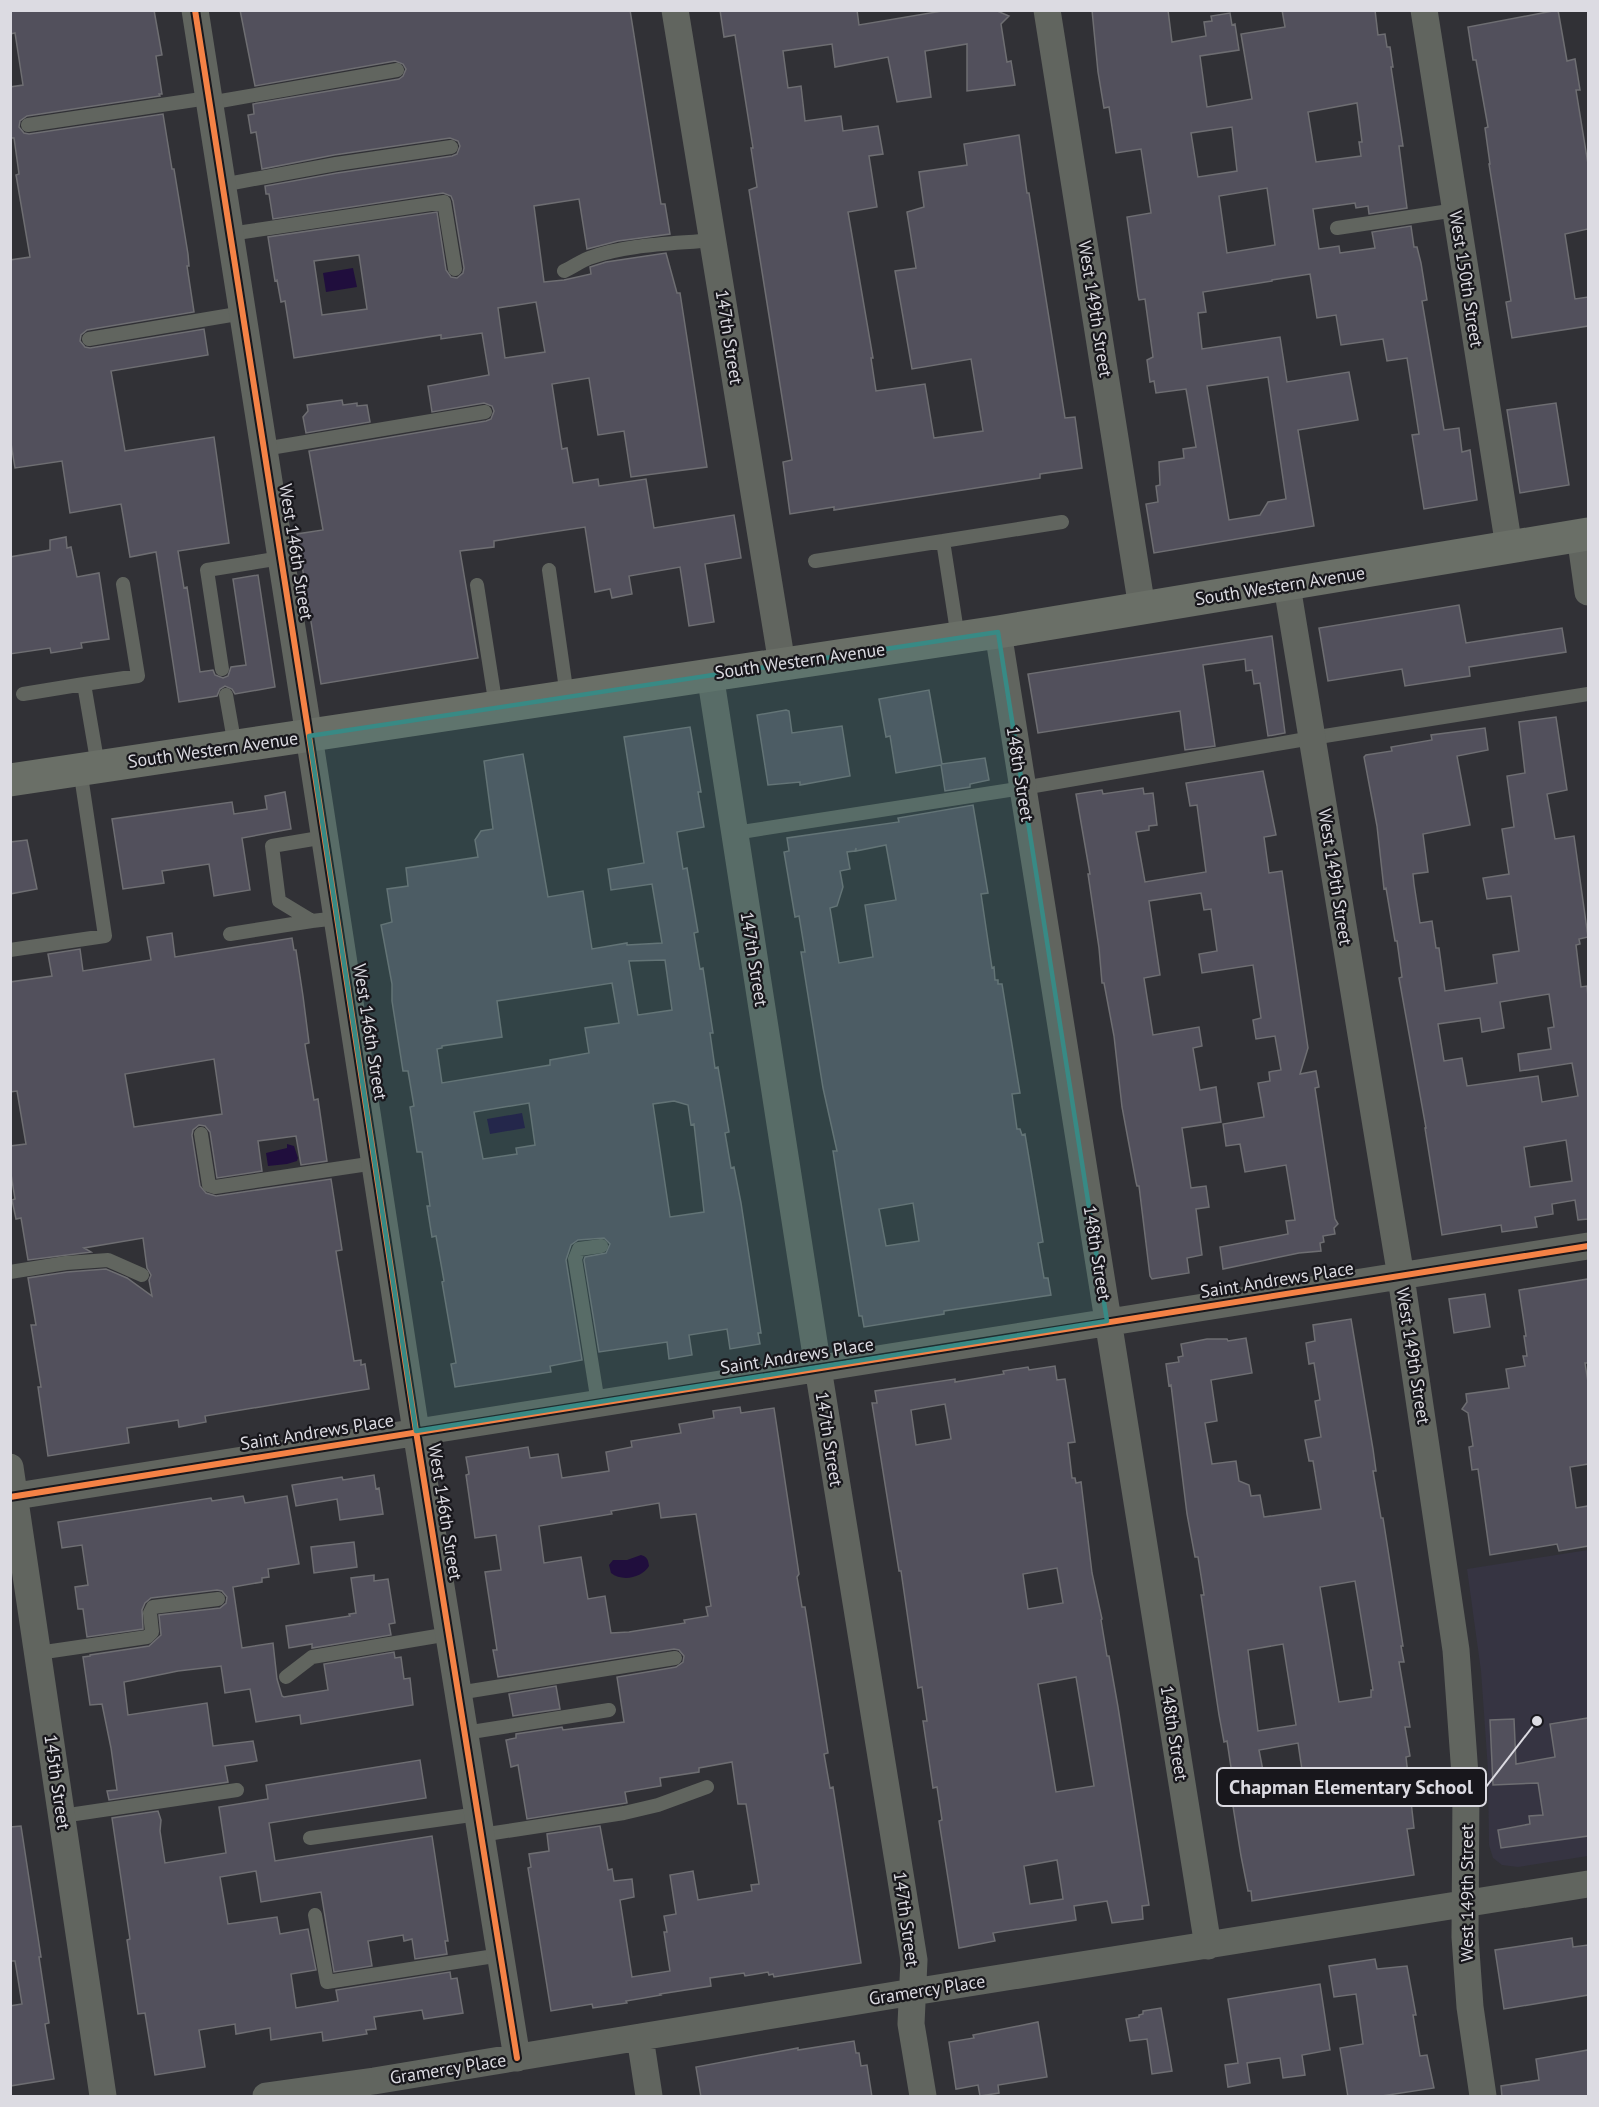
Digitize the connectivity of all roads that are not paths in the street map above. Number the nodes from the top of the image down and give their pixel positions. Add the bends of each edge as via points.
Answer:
1 (675, 10) edge
2 (1047, 10) edge
3 (1424, 10) edge
4 (198, 11) edge
5 (397, 70) dead end
6 (209, 100) junction
7 (28, 125) dead end
8 (451, 147) dead end
9 (222, 185) junction
10 (1456, 210) junction
11 (1337, 228) dead end
12 (230, 234) junction
13 (713, 240) junction
14 (454, 269) dead end
15 (564, 271) dead end
16 (243, 313) junction
17 (89, 339) dead end
18 (485, 412) dead end
19 (264, 449) junction
20 (1062, 522) dead end
21 (1584, 535) edge
22 (943, 541) junction
23 (1509, 547) junction
24 (281, 558) junction
25 (815, 561) dead end
26 (549, 570) dead end
27 (123, 584) dead end
28 (477, 585) dead end
29 (1287, 586) junction
30 (1588, 592) edge
31 (1142, 608) junction
32 (998, 632) junction
33 (958, 638) junction
34 (782, 664) junction
35 (222, 669) dead end
36 (710, 674) junction
37 (84, 684) junction
38 (23, 694) dead end
39 (1588, 694) edge
40 (226, 695) dead end
41 (567, 696) junction
42 (496, 707) junction
43 (309, 736) junction
44 (1312, 738) junction
45 (235, 746) junction
46 (89, 768) junction
47 (10, 780) edge
48 (1023, 788) junction
49 (735, 833) junction
50 (325, 837) junction
51 (325, 919) junction
52 (230, 934) dead end
53 (10, 951) edge
54 (201, 1134) dead end
55 (375, 1163) junction
56 (601, 1246) dead end
57 (1588, 1246) edge
58 (10, 1272) edge
59 (142, 1275) dead end
60 (1401, 1277) junction
61 (1107, 1321) junction
62 (818, 1368) junction
63 (598, 1403) junction
64 (416, 1431) junction
65 (10, 1467) edge
66 (13, 1497) edge
67 (218, 1599) dead end
68 (449, 1635) junction
69 (38, 1653) junction
70 (675, 1658) dead end
71 (286, 1677) dead end
72 (459, 1693) junction
73 (609, 1710) dead end
74 (465, 1733) junction
75 (707, 1787) dead end
76 (237, 1790) dead end
77 (63, 1816) junction
78 (480, 1824) junction
79 (310, 1839) dead end
80 (1588, 1884) edge
81 (1467, 1903) junction
82 (315, 1915) dead end
83 (1208, 1946) junction
84 (501, 1954) junction
85 (913, 1992) junction
86 (640, 2037) junction
87 (517, 2058) junction
88 (375, 2089) edge
89 (103, 2097) edge
90 (266, 2097) edge
91 (649, 2097) edge
92 (922, 2097) edge
93 (1483, 2097) edge

1 - 13 street, 147th Street
2 - 31 street, West 149th Street
3 - 10 street, West 150th Street
4 - 6 street, West 146th Street
5 - 6 lane
6 - 7 lane
6 - 9 street, West 146th Street
8 - 9 lane
9 - 12 street, West 146th Street
10 - 11 lane
10 - 23 street, West 150th Street
12 - 14 lane via 444,202
12 - 16 street, West 146th Street
13 - 15 lane via 614,251 588,258
13 - 34 street, 147th Street
16 - 17 lane
16 - 19 street, West 146th Street
18 - 19 lane
19 - 24 street, West 146th Street
20 - 22 lane
21 - 23 main road, South Western Avenue
21 - 30 street
22 - 25 lane
22 - 33 lane
23 - 29 main road, South Western Avenue
24 - 35 lane via 207,570
24 - 43 street, West 146th Street
26 - 41 lane
27 - 37 lane via 138,676
28 - 42 lane
29 - 31 main road, South Western Avenue
29 - 44 street, West 149th Street
31 - 32 main road, South Western Avenue
32 - 33 main road, South Western Avenue
32 - 48 street, 148th Street
33 - 34 main road, South Western Avenue
34 - 36 main road, South Western Avenue
36 - 41 main road, South Western Avenue
36 - 49 street, 147th Street
37 - 38 lane
37 - 46 lane
39 - 44 lane
40 - 45 lane
41 - 42 main road, South Western Avenue
42 - 43 main road, South Western Avenue
43 - 45 main road, South Western Avenue
43 - 50 street, West 146th Street
44 - 48 lane
44 - 60 street, West 149th Street
45 - 46 main road, South Western Avenue
46 - 47 main road, South Western Avenue
46 - 53 lane via 105,936
48 - 49 lane
48 - 61 street, 148th Street
49 - 62 street, 147th Street
50 - 51 street, West 146th Street
50 - 51 lane via 272,846 279,901
51 - 52 lane
51 - 55 street, West 146th Street
54 - 55 lane via 209,1185 215,1187
55 - 64 street, West 146th Street
56 - 63 lane via 579,1248 575,1259
57 - 60 street, Saint Andrews Place
58 - 59 lane via 108,1260
60 - 61 street, Saint Andrews Place
60 - 81 street, West 149th Street via 1456,1650 1466,1789
61 - 62 street, Saint Andrews Place
61 - 83 street, 148th Street
62 - 63 street, Saint Andrews Place
62 - 85 street, 147th Street via 914,1960
63 - 64 street, Saint Andrews Place
64 - 66 street, Saint Andrews Place
64 - 68 street, West 146th Street
65 - 66 street, 145th Street
66 - 69 street, 145th Street
67 - 69 lane via 153,1607 153,1632 147,1637
68 - 71 lane via 312,1657
68 - 72 street, West 146th Street
69 - 77 street, 145th Street
70 - 72 lane
72 - 74 street, West 146th Street
73 - 74 lane
74 - 78 street, West 146th Street
75 - 78 lane via 624,1813
76 - 77 lane
77 - 89 street, 145th Street
78 - 79 lane
78 - 84 street, West 146th Street
80 - 81 street, Gramercy Place
81 - 83 street, Gramercy Place
81 - 93 street, West 149th Street via 1470,2007
82 - 84 lane via 327,1982
83 - 85 street, Gramercy Place
84 - 87 street, West 146th Street
85 - 86 street, Gramercy Place
85 - 92 street, 147th Street via 911,2024
86 - 87 street, Gramercy Place
86 - 91 street
87 - 88 street, Gramercy Place
88 - 90 street, Gramercy Place

